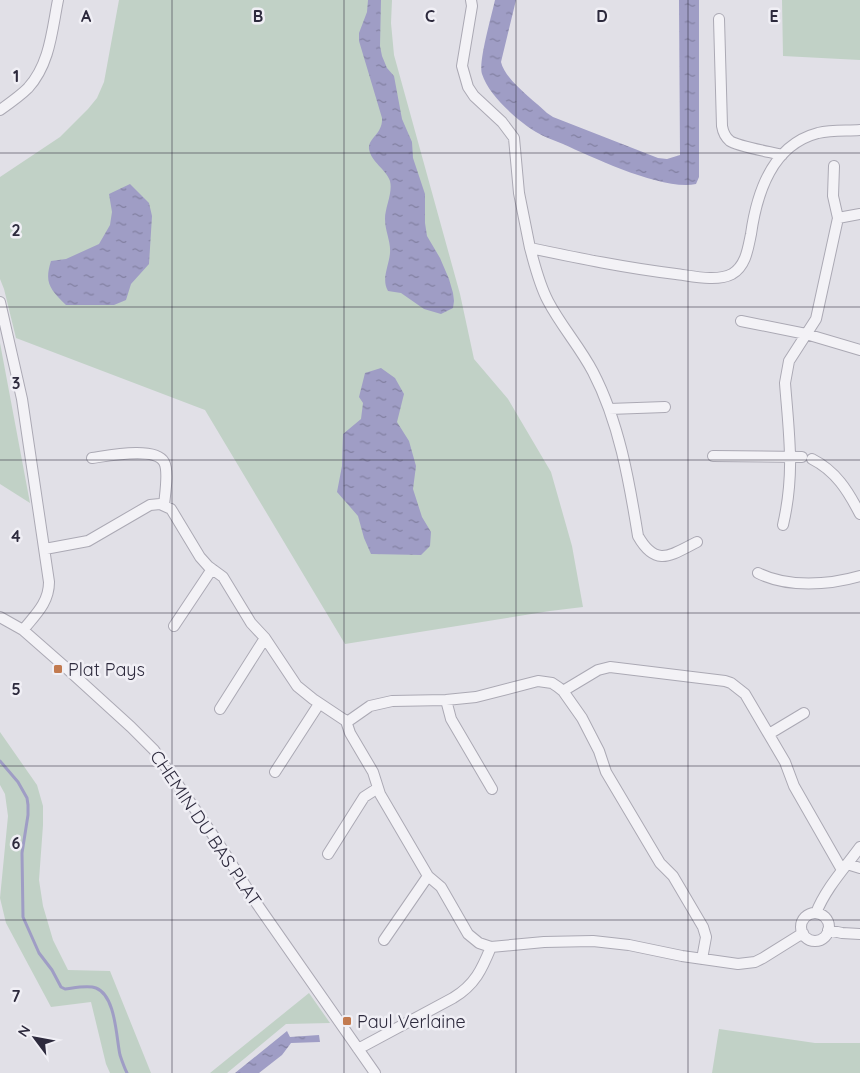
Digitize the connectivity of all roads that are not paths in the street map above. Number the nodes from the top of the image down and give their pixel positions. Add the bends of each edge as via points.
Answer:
1 (58, 0) edge
2 (471, 0) edge
3 (719, 19) dead end
4 (0, 110) edge
5 (860, 130) edge
6 (782, 155) junction
7 (834, 166) dead end
8 (860, 214) edge
9 (838, 218) junction
10 (530, 248) junction
11 (0, 302) edge
12 (741, 321) dead end
13 (806, 334) junction
14 (860, 350) edge
15 (665, 407) dead end
16 (609, 409) junction
17 (713, 456) dead end
18 (791, 457) junction
19 (92, 458) dead end
20 (164, 505) junction
21 (860, 514) edge
22 (783, 525) dead end
23 (697, 542) dead end
24 (45, 549) junction
25 (212, 569) junction
26 (758, 573) dead end
27 (860, 576) edge
28 (0, 616) edge
29 (174, 626) dead end
30 (23, 630) junction
31 (265, 638) junction
32 (564, 691) junction
33 (446, 700) junction
34 (319, 704) junction
35 (220, 709) dead end
36 (804, 713) dead end
37 (346, 720) junction
38 (768, 734) junction
39 (275, 772) dead end
40 (378, 788) junction
41 (492, 790) dead end
42 (860, 847) edge
43 (328, 854) dead end
44 (845, 867) junction
45 (860, 868) edge
46 (428, 876) junction
47 (816, 913) junction
48 (828, 930) junction
49 (803, 933) junction
50 (860, 934) edge
51 (384, 940) dead end
52 (492, 947) junction
53 (702, 959) junction
54 (358, 1049) junction
55 (375, 1073) edge

1 - 4 street via 41,69 27,88
2 - 10 street via 463,76 474,96 514,138 519,193
3 - 6 street via 723,133 730,141
5 - 6 street via 812,135
6 - 10 street via 770,170 758,200 745,260 731,274 693,276 632,269
7 - 9 street via 833,196
8 - 9 street
9 - 13 street via 816,318
10 - 16 street via 540,286 592,370
11 - 24 street via 22,399
12 - 13 street
13 - 14 street
13 - 18 street via 794,351 786,372
15 - 16 street
16 - 23 street via 627,472 638,536 643,544 649,551 663,557
17 - 18 street
18 - 21 street via 807,458 824,465 846,489
18 - 22 street via 790,491
19 - 20 street via 138,453 159,456 166,470
20 - 24 street via 150,505 88,542
20 - 25 street via 171,509 200,557
24 - 30 street via 49,582 47,598
25 - 29 street
25 - 31 street via 223,577
26 - 27 street via 791,583
28 - 30 street, CHEMIN DU BAS PLAT
30 - 54 street, CHEMIN DU BAS PLAT via 154,750
31 - 34 street via 290,678
31 - 35 street
32 - 33 street via 538,681 486,696
32 - 38 street via 598,670 610,667 725,681 745,694
32 - 53 street via 582,718 606,772 660,863 673,876 703,926 706,936
33 - 37 street via 378,703
33 - 41 street via 451,719
34 - 37 street
34 - 39 street
36 - 38 street
37 - 40 street
38 - 44 street via 785,762 794,786
40 - 43 street via 364,797
40 - 46 street
42 - 44 street
44 - 45 street
44 - 47 street via 825,894
46 - 51 street
46 - 52 street via 441,887 473,939
47 - 48 street via 826,919
47 - 49 street via 804,919
48 - 49 street via 824,937 816,940 808,939
48 - 50 street
49 - 53 street via 755,962 738,964
52 - 53 street via 593,941
52 - 54 street via 468,989
54 - 55 street, CHEMIN DU BAS PLAT

